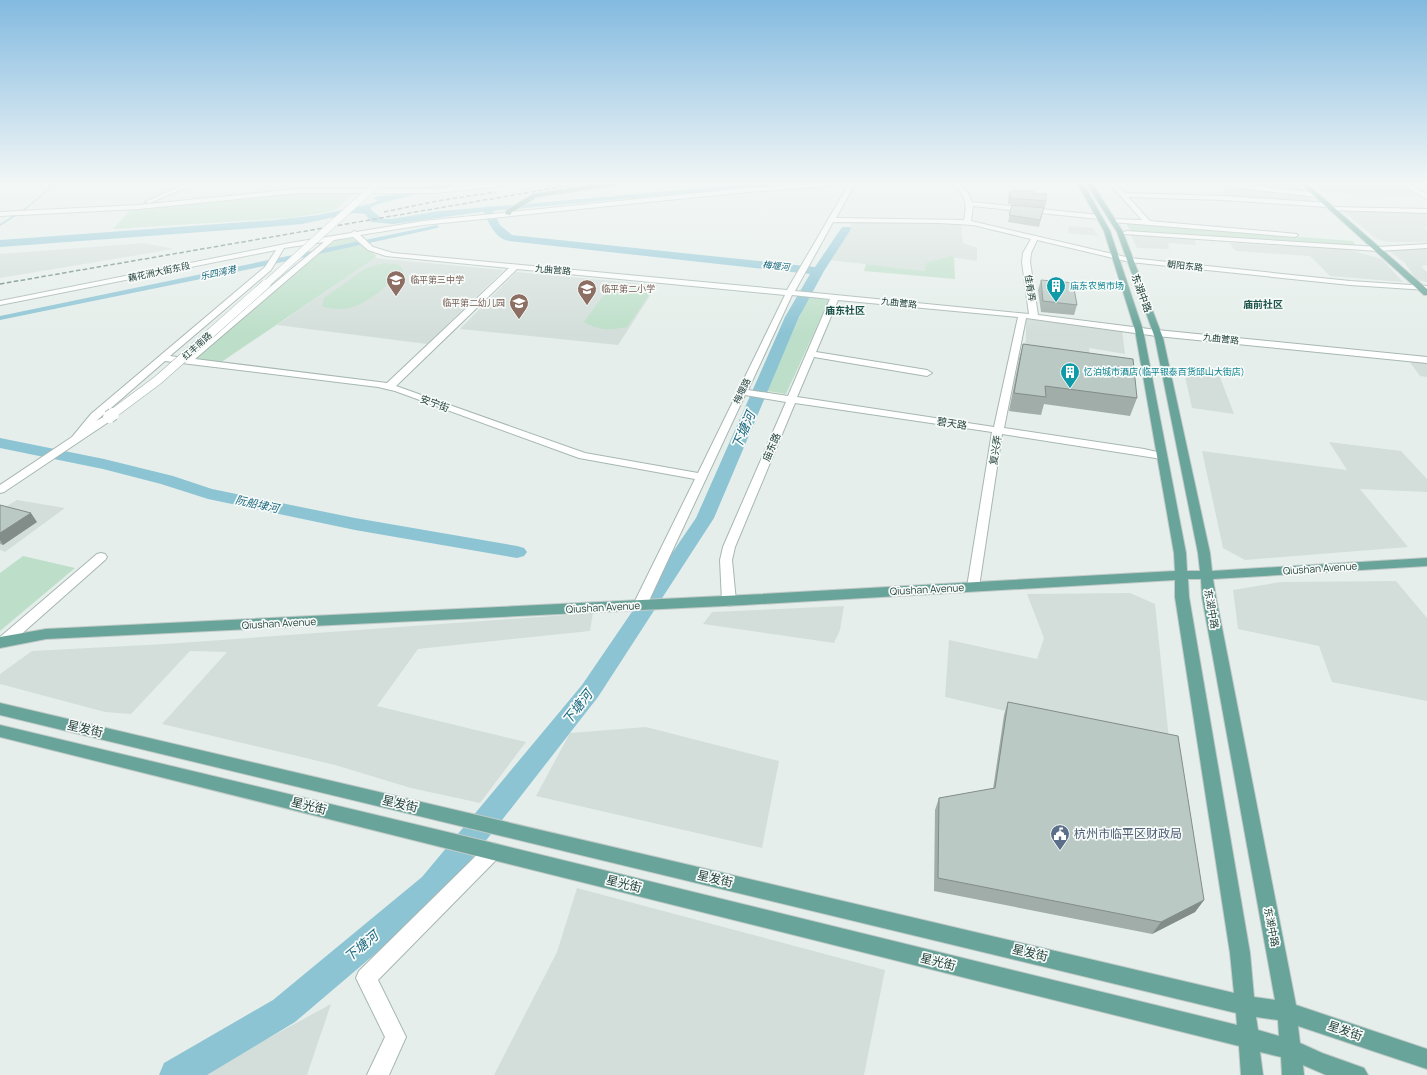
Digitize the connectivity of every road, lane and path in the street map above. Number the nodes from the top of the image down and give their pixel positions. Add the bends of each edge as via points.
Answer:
1 (324, 233) edge
2 (354, 233) joint
3 (823, 233) edge
4 (1018, 233) edge
5 (1108, 233) edge
6 (1120, 233) edge
7 (1129, 233) edge
8 (1266, 233) edge
9 (1360, 233) edge
10 (1299, 236) dead end
11 (333, 237) junction
12 (1035, 237) junction
13 (1330, 238) dead end
14 (1370, 242) junction
15 (1427, 246) edge
16 (1378, 249) junction
17 (279, 250) junction
18 (1115, 256) junction
19 (1130, 260) junction
20 (516, 266) junction
21 (1425, 290) edge
22 (790, 292) junction
23 (833, 296) junction
24 (0, 303) edge
25 (1023, 315) junction
26 (1034, 316) junction
27 (1139, 330) junction
28 (1157, 333) junction
29 (810, 354) junction
30 (162, 358) junction
31 (1427, 360) edge
32 (187, 361) junction
33 (927, 373) dead end
34 (389, 387) junction
35 (741, 392) junction
36 (787, 399) junction
37 (998, 430) junction
38 (74, 440) junction
39 (1162, 456) junction
40 (701, 477) junction
41 (0, 490) edge
42 (101, 557) dead end
43 (1427, 562) edge
44 (1181, 575) junction
45 (1210, 575) junction
46 (973, 587) junction
47 (729, 600) junction
48 (640, 605) junction
49 (2, 642) edge
50 (0, 709) edge
51 (0, 732) edge
52 (493, 851) junction
53 (1244, 1005) junction
54 (1287, 1012) junction
55 (1247, 1038) junction
56 (1291, 1049) junction
57 (1427, 1059) edge
58 (378, 1075) edge
59 (1252, 1075) edge
60 (1293, 1075) edge
61 (1357, 1075) edge

1 - 38 street, 红丰南路, bridge via 167,372 128,404
2 - 11 street, 藕花洲大街东段
2 - 20 street, 九曲营路 via 377,253
3 - 22 street, 梅堰路
4 - 12 street, 朝阳东路
5 - 18 main road, 东湖中路
6 - 19 main road, 东湖中路
7 - 16 street
8 - 10 street
9 - 14 main road
11 - 17 street, 藕花洲大街东段
11 - 32 street
12 - 18 street, 朝阳东路
12 - 26 street, 佳肴弄 via 1027,253 1026,262
13 - 14 street
14 - 16 main road
15 - 16 street
16 - 21 main road
17 - 24 street, 藕花洲大街东段
17 - 30 street via 268,268
18 - 19 street, 朝阳东路
18 - 27 main road, 东湖中路
19 - 21 street, 朝阳东路
19 - 28 main road, 东湖中路
20 - 22 street, 九曲营路
20 - 34 street
22 - 23 street, 九曲营路
22 - 35 street, 梅堰路
23 - 25 street, 九曲营路
23 - 29 street, 庙东路
25 - 26 street, 九曲营路
25 - 37 street, 复兴弄
26 - 27 street, 九曲营路
27 - 28 street, 九曲营路
27 - 39 main road, 东湖中路
28 - 31 street, 九曲营路
28 - 45 main road, 东湖中路
29 - 33 street
29 - 36 street, 庙东路
30 - 32 street, 安宁街
30 - 38 street via 95,416
32 - 34 street, 安宁街
34 - 40 street, 安宁街 via 583,456
35 - 36 street, 碧天路
35 - 40 street, 梅堰路
36 - 37 street, 碧天路
36 - 47 street, 庙东路 via 729,547 726,560
37 - 39 street, 碧天路
37 - 46 street, 复兴弄
38 - 41 street, 红丰南路
39 - 44 main road, 东湖中路 via 1180,553
40 - 48 street, 梅堰路
42 - 49 street
43 - 45 main road, Qiushan Avenue
44 - 45 main road, Qiushan Avenue
44 - 46 main road, Qiushan Avenue
44 - 53 main road, 东湖中路 via 1182,597 1240,952
45 - 54 main road, 东湖中路 via 1209,597
46 - 47 main road, Qiushan Avenue
47 - 48 main road, Qiushan Avenue
48 - 49 main road, Qiushan Avenue via 46,634
50 - 53 main road, 星发街
51 - 52 main road, 星光街
52 - 55 main road, 星光街
52 - 58 street via 366,978 396,1037
53 - 54 main road, 星发街
53 - 55 main road, 东湖中路
54 - 56 main road, 东湖中路
54 - 57 main road, 星发街
55 - 56 main road, 星光街
55 - 59 main road, 东湖中路
56 - 60 main road, 东湖中路
56 - 61 main road, 星光街

